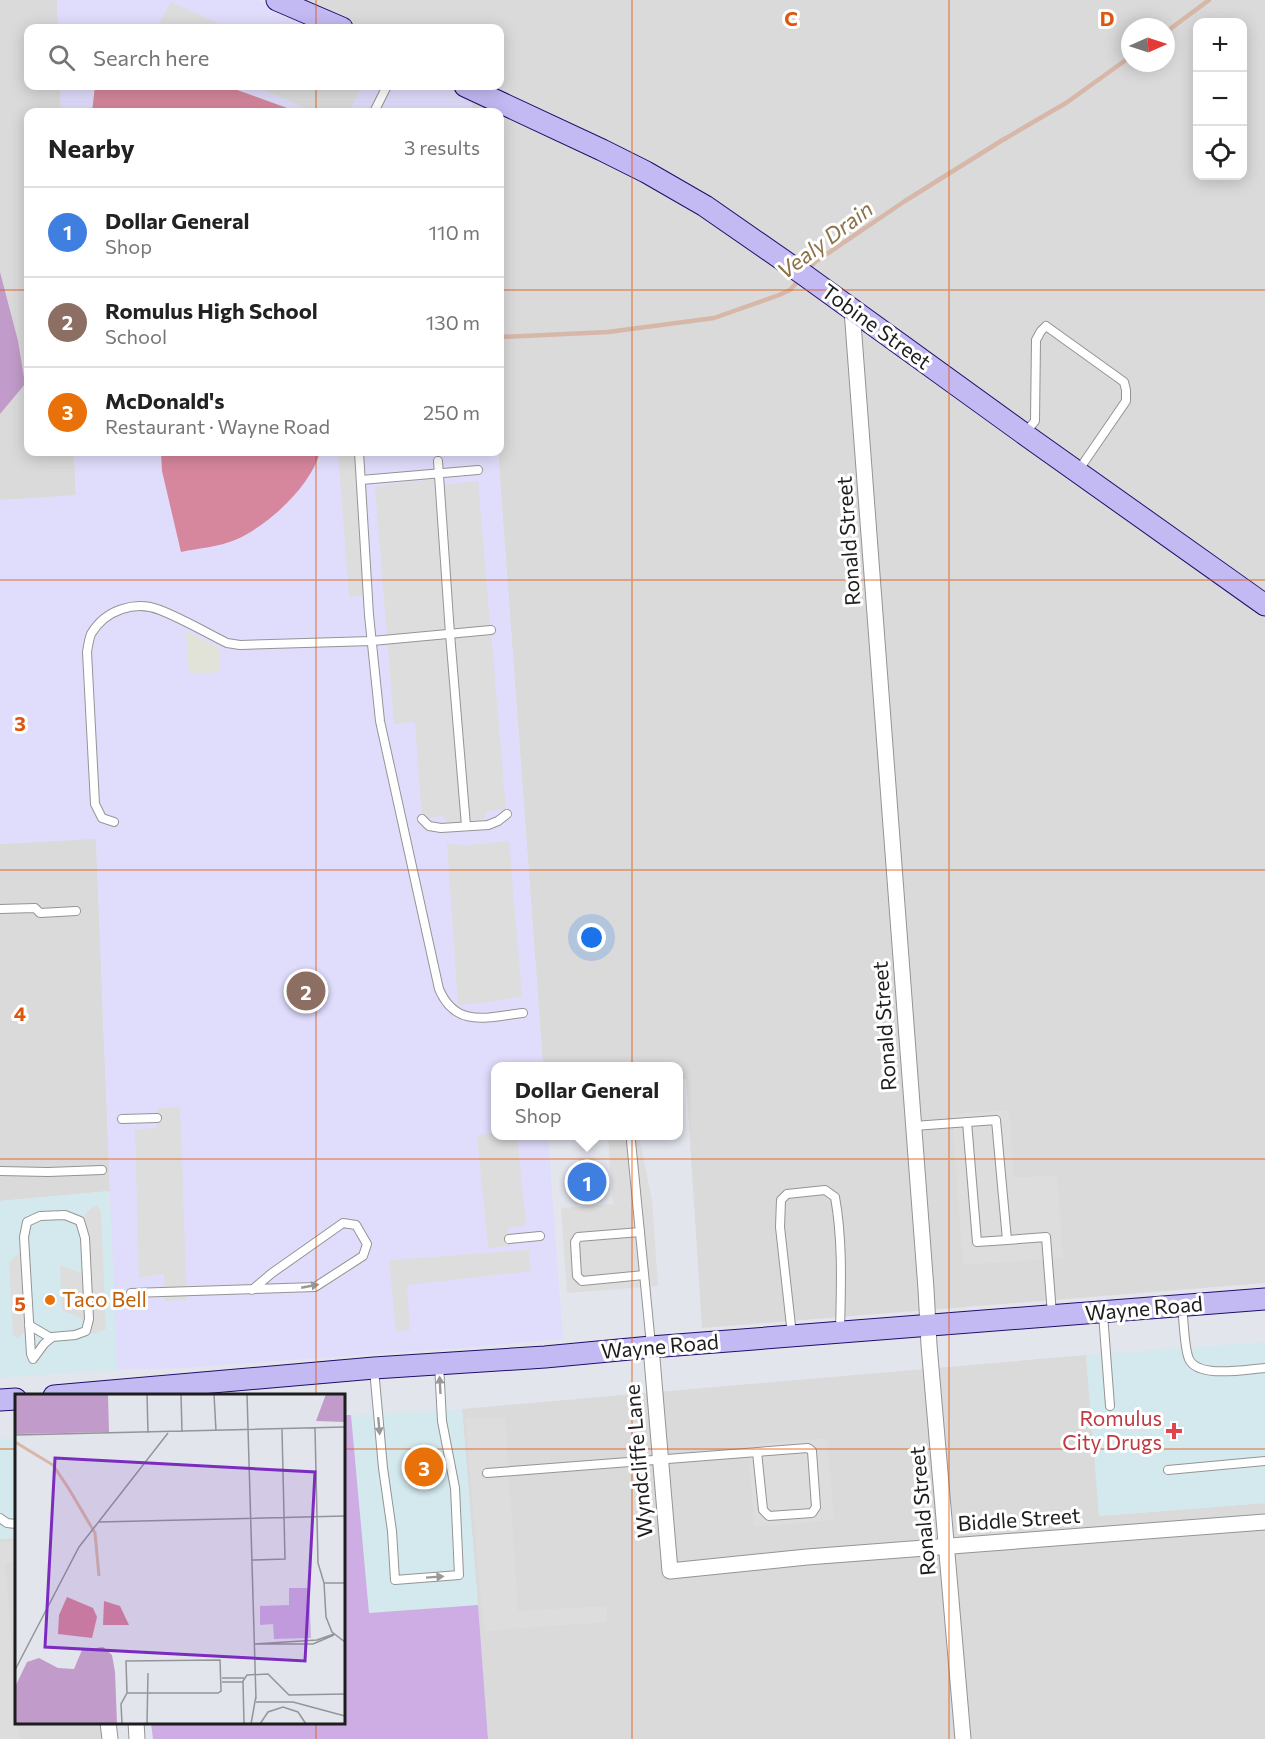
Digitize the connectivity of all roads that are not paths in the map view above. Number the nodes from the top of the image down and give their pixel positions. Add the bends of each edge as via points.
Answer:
1 (277, 0) edge
2 (333, 24) edge
3 (385, 90) edge
4 (474, 90) edge
5 (376, 108) edge
6 (852, 310) junction
7 (1025, 435) junction
8 (359, 456) edge
9 (438, 461) dead end
10 (478, 471) dead end
11 (1077, 472) junction
12 (438, 474) junction
13 (361, 480) junction
14 (1265, 605) edge
15 (491, 630) dead end
16 (450, 634) junction
17 (372, 641) junction
18 (507, 814) dead end
19 (422, 819) dead end
20 (114, 822) dead end
21 (466, 826) junction
22 (0, 909) edge
23 (76, 910) dead end
24 (523, 1013) dead end
25 (157, 1118) dead end
26 (122, 1119) dead end
27 (967, 1122) junction
28 (914, 1126) junction
29 (631, 1141) dead end
30 (102, 1170) dead end
31 (0, 1171) edge
32 (640, 1232) junction
33 (540, 1236) dead end
34 (509, 1239) dead end
35 (1006, 1240) junction
36 (644, 1275) junction
37 (252, 1290) junction
38 (131, 1293) dead end
39 (1265, 1299) edge
40 (1182, 1306) junction
41 (1103, 1312) junction
42 (1053, 1316) junction
43 (29, 1324) junction
44 (929, 1326) junction
45 (840, 1333) junction
46 (792, 1336) junction
47 (51, 1338) junction
48 (651, 1347) junction
49 (439, 1364) junction
50 (374, 1368) junction
51 (1265, 1368) edge
52 (196, 1389) edge
53 (158, 1391) edge
54 (96, 1394) edge
55 (15, 1399) edge
56 (0, 1400) edge
57 (1110, 1406) dead end
58 (757, 1452) junction
59 (660, 1459) junction
60 (1265, 1461) edge
61 (1168, 1470) dead end
62 (487, 1473) dead end
63 (0, 1518) edge
64 (1265, 1522) edge
65 (15, 1524) edge
66 (947, 1546) junction
67 (670, 1572) joint
68 (108, 1724) edge
69 (136, 1724) edge
70 (110, 1739) edge
71 (137, 1739) edge
72 (963, 1739) edge

1 - 2 main road
3 - 5 lane
4 - 6 main road, Tobine Street via 677,189
6 - 7 main road, Tobine Street
6 - 28 street, Ronald Street
7 - 11 main road, Tobine Street
7 - 11 lane via 1035,422 1036,340 1046,326 1124,382 1126,390 1126,401
8 - 13 lane
9 - 12 lane
10 - 12 lane
11 - 14 main road, Tobine Street
12 - 13 lane
12 - 16 lane
13 - 17 lane
15 - 16 lane
16 - 17 lane
16 - 21 lane
17 - 20 lane via 240,645 228,643 159,609 143,606 109,614 90,635 87,652 95,804 102,818
17 - 24 lane via 380,722 439,988 455,1011 469,1018
18 - 21 lane via 488,825
19 - 21 lane via 429,826 441,828
22 - 23 lane via 35,908 40,913
25 - 26 lane
27 - 28 lane
27 - 35 lane via 996,1120
27 - 35 lane via 977,1242
28 - 44 street, Ronald Street
29 - 32 lane
30 - 31 lane
32 - 36 lane
32 - 36 lane via 578,1237 574,1242 577,1276 582,1281
33 - 34 lane
35 - 42 lane via 1046,1237
36 - 48 lane
37 -> 37 lane via 315,1287 363,1256 368,1244 356,1225 343,1223
37 - 38 lane
39 - 40 main road, Wayne Road
40 - 41 main road, Wayne Road
40 - 51 lane via 1187,1357 1192,1364 1206,1371
41 - 42 main road, Wayne Road
41 - 57 lane
42 - 44 main road, Wayne Road
43 - 47 lane
43 - 47 lane via 33,1359
43 - 47 lane via 24,1237 27,1222 40,1216 65,1215 80,1221 85,1238 89,1318 86,1331
44 - 45 main road, Wayne Road
44 - 66 street, Ronald Street
45 - 46 main road, Wayne Road
45 - 46 lane via 839,1220 835,1197 825,1190 787,1194 781,1200 780,1227
46 - 48 main road, Wayne Road
48 - 49 main road, Wayne Road
48 - 59 street, Wyndcliffe Lane
49 - 50 main road, Wayne Road
50 -> 49 lane via 395,1580 459,1575 455,1488 442,1421
50 - 52 main road, Wayne Road
52 - 53 main road, Wayne Road
53 - 54 main road, Wayne Road
55 - 56 main road
58 - 58 lane via 808,1448 812,1451 816,1507 812,1513 769,1516 763,1510
58 - 59 lane
59 - 62 lane
59 - 67 street, Wyndcliffe Lane
60 - 61 lane
63 - 65 lane
64 - 66 street, Biddle Street
66 - 67 street, Biddle Street
66 - 72 street, Ronald Street
68 - 70 street
69 - 71 street

